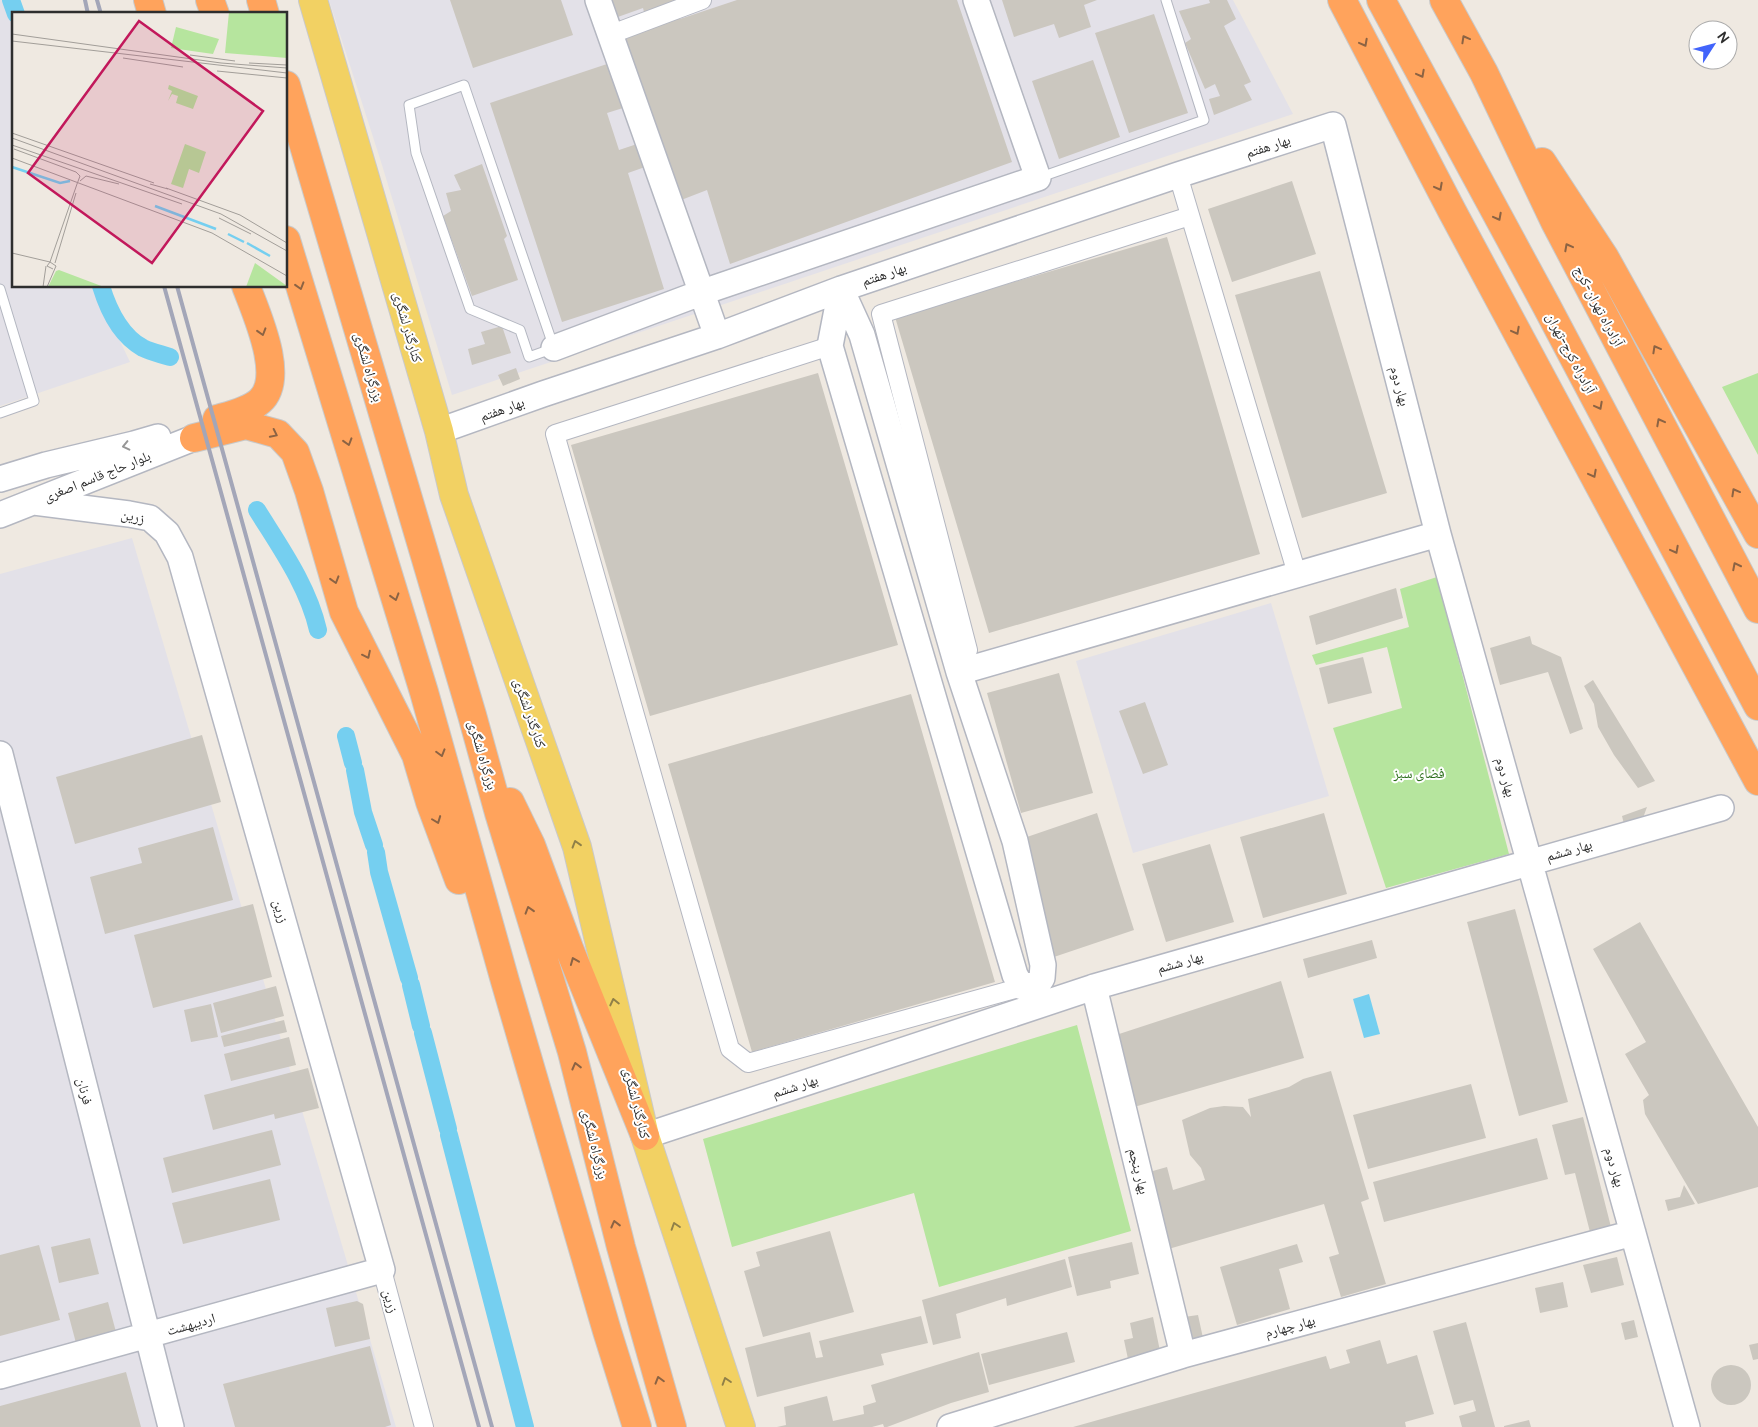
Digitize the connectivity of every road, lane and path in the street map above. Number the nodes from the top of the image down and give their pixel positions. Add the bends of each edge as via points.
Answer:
1 (210, 0) edge
2 (313, 0) edge
3 (598, 0) edge
4 (702, 0) edge
5 (976, 0) edge
6 (1166, 0) edge
7 (1342, 0) edge
8 (1381, 0) edge
9 (1444, 0) edge
10 (214, 12) edge
11 (609, 35) junction
12 (1484, 73) junction
13 (288, 93) edge
14 (1333, 125) joint
15 (1178, 175) junction
16 (1038, 178) junction
17 (1190, 216) junction
18 (288, 247) edge
19 (247, 288) edge
20 (0, 289) edge
21 (841, 289) junction
22 (703, 292) junction
23 (717, 336) junction
24 (830, 346) junction
25 (554, 348) junction
26 (0, 413) edge
27 (439, 431) junction
28 (192, 432) junction
29 (0, 480) edge
30 (34, 502) junction
31 (0, 515) edge
32 (1438, 534) junction
33 (1758, 534) edge
34 (1297, 574) junction
35 (1758, 609) edge
36 (959, 672) junction
37 (1758, 706) edge
38 (472, 715) junction
39 (0, 754) edge
40 (1758, 782) edge
41 (1721, 808) dead end
42 (1530, 861) junction
43 (505, 981) junction
44 (1022, 987) junction
45 (1094, 987) junction
46 (645, 1136) junction
47 (1633, 1232) junction
48 (382, 1270) junction
49 (148, 1336) junction
50 (1184, 1355) junction
51 (0, 1376) edge
52 (171, 1427) edge
53 (424, 1427) edge
54 (637, 1427) edge
55 (672, 1427) edge
56 (741, 1427) edge
57 (950, 1427) edge
58 (1687, 1427) edge

1 - 10 highway
2 - 27 main road, کنارگذر لشگری
3 - 11 street
4 - 11 street
5 - 16 street
6 - 16 lane via 1204,120
7 -> 40 highway
8 -> 37 highway, آزادراه کرج-تهران
12 -> 9 highway, آزادراه تهران-کرج
11 - 22 street
33 -> 12 highway via 1605,258
35 -> 12 highway, آزادراه تهران-کرج via 1554,222
13 - 38 highway, بزرگراه لشگری
14 - 15 street, بهار هفتم
14 - 32 street, بهار دوم
15 - 17 street
15 - 21 street, بهار هفتم
16 - 22 street
17 - 34 street
17 - 36 street via 881,314 968,650
18 -> 43 highway via 424,692
19 -> 28 highway via 270,357 271,381 261,400
20 - 26 lane via 34,401
21 - 23 street, بهار هفتم
21 - 24 street
21 - 36 street via 862,335
22 - 23 street
22 - 25 street
23 - 27 street, بهار هفتم
24 - 44 street via 1015,975
24 - 44 street via 555,434 730,1048 748,1063
25 - 25 lane via 464,85 409,105 416,153 470,310 520,330 529,357
46 -> 27 main road, کنارگذر لشگری via 577,847 454,494
28 -> 29 street, بلوار حاج قاسم اصغری via 46,465
28 - 30 street, بلوار حاج قاسم اصغری
28 -> 43 highway via 246,425 278,434 295,452 344,612 416,755 473,918
30 - 31 street, بلوار حاج قاسم اصغری
30 - 48 street, زرین via 150,518 167,533 180,556
32 - 34 street
32 - 42 street, بهار دوم
34 - 36 street
36 - 44 street via 1015,841 1043,965 1038,984
46 -> 38 highway via 531,845
55 -> 38 highway, بزرگراه لشگری via 621,1247 572,1052
39 - 49 street, فرنان
41 - 42 street, بهار ششم
42 - 45 street, بهار ششم
42 - 47 street, بهار دوم
43 - 54 highway
45 - 46 street, بهار ششم
45 - 50 street, بهار پنجم
56 -> 46 main road, کنارگذر لشگری
47 - 50 street, بهار چهارم
47 - 58 street, بهار دوم
48 - 49 street, اردیبهشت
48 - 53 street, زرین
49 - 51 street, اردیبهشت
49 - 52 street, فرنان
50 - 57 street, بهار چهارم

